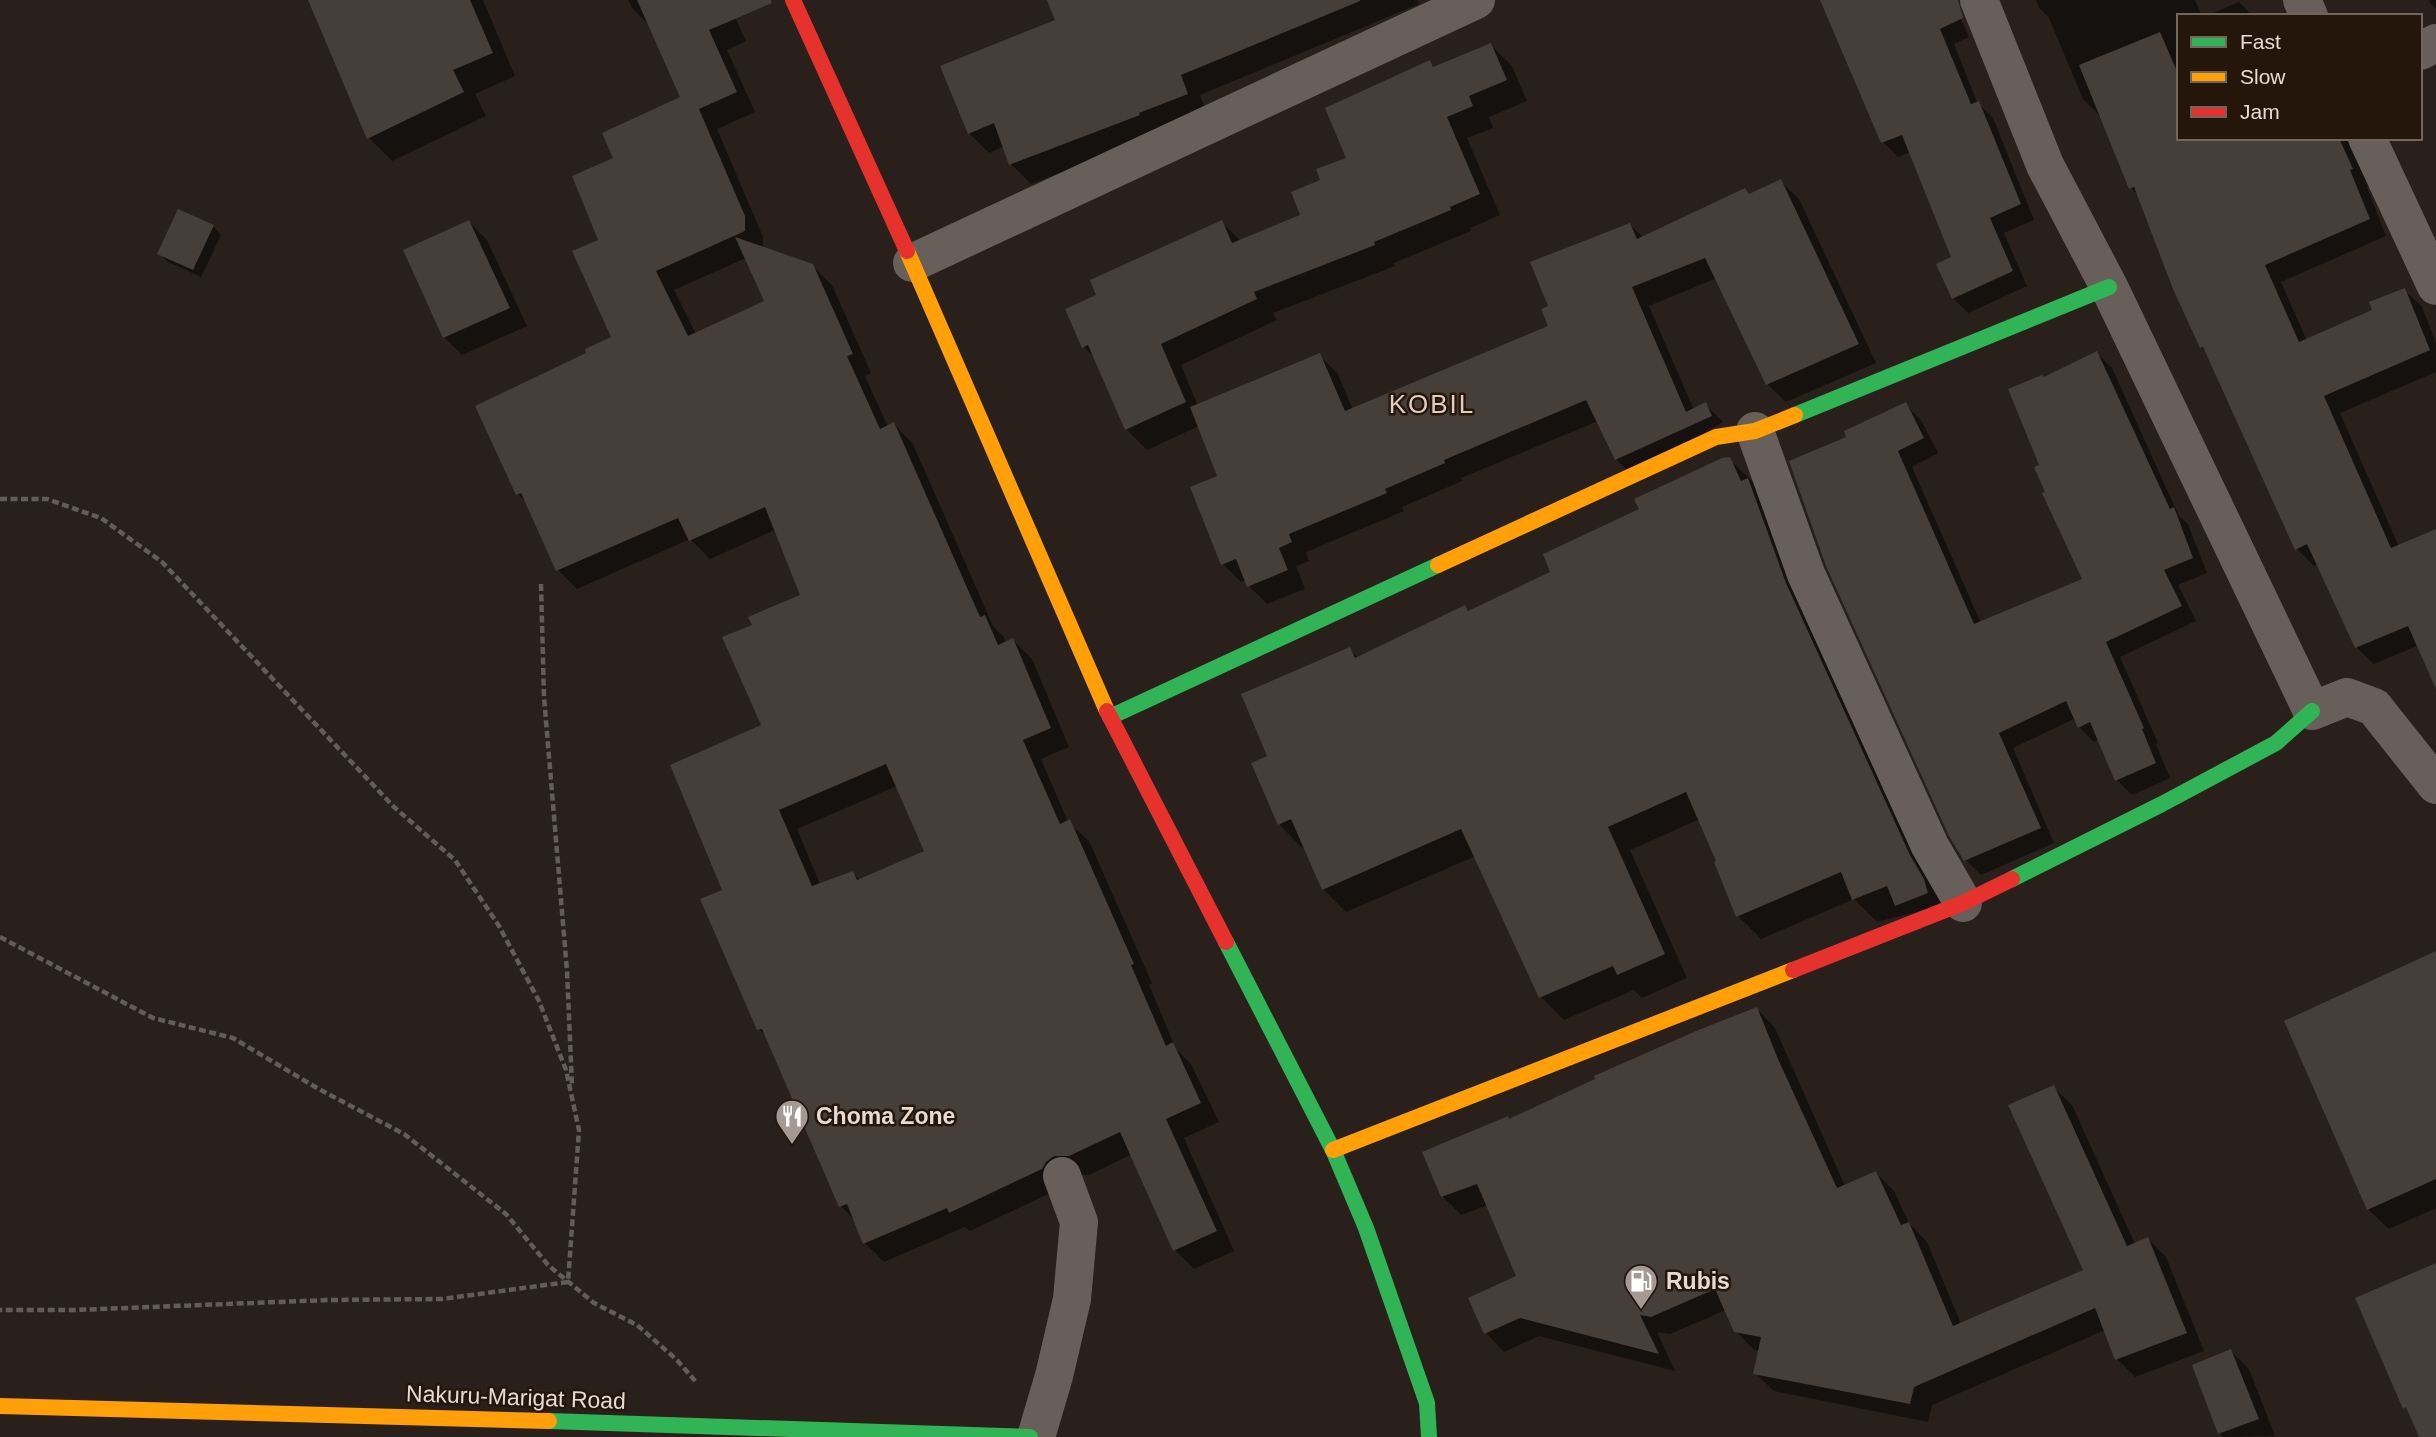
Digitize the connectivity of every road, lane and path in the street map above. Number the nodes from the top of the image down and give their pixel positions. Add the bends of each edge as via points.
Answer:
1 (793, 0) edge
2 (1979, 0) edge
3 (1468, 1) edge
4 (2368, 140) edge
5 (912, 263) junction
6 (2436, 286) edge
7 (2109, 287) junction
8 (1755, 431) junction
9 (0, 499) edge
10 (541, 584) dead end
11 (2312, 711) junction
12 (1110, 718) junction
13 (2436, 785) edge
14 (1963, 902) junction
15 (0, 937) edge
16 (572, 1096) junction
17 (1333, 1150) junction
18 (1062, 1176) dead end
19 (568, 1282) junction
20 (0, 1310) edge
21 (0, 1406) edge
22 (746, 1427) junction
23 (1030, 1437) edge
24 (1036, 1437) edge
25 (1429, 1437) edge

1 - 5 street
2 - 7 street via 2045,165
3 - 5 street
4 - 6 street
5 - 12 street
7 - 8 street
7 - 11 street
8 - 12 street via 1716,438 1678,454
8 - 14 street via 1806,574 1930,846
9 - 16 path via 47,499 101,518 162,562 394,807 455,860 499,926 539,1001
10 - 16 path via 544,697 568,983
11 - 13 street via 2347,698 2374,707
11 - 14 street via 2276,743
12 - 17 street
14 - 17 street
15 - 19 path via 153,1018 233,1038 404,1134 506,1214
16 - 19 path via 579,1130
17 - 25 street via 1366,1228 1427,1403
18 - 24 street via 1079,1222 1072,1299
19 - 20 path via 442,1298
19 - 22 path via 594,1303 638,1325 677,1360 710,1399
21 - 22 street, Nakuru-Marigat Road
22 - 23 street, Nakuru-Marigat Road

